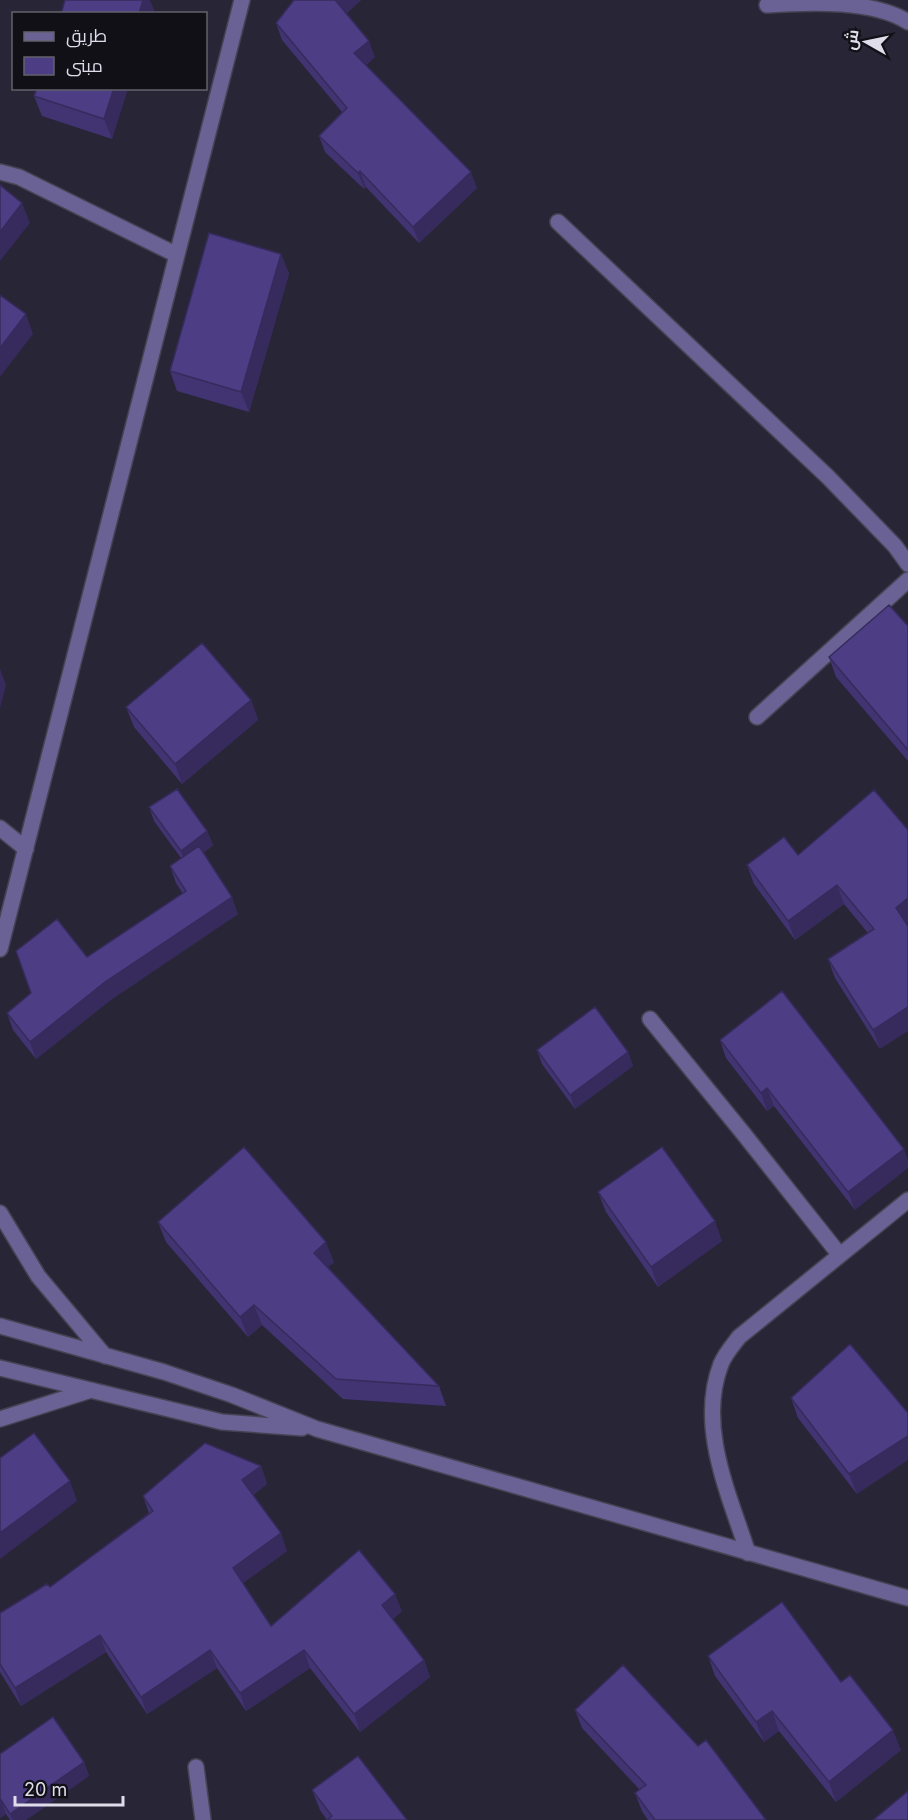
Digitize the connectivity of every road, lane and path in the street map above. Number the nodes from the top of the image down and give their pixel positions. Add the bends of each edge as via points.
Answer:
1 (242, 0) edge
2 (767, 5) dead end
3 (908, 22) edge
4 (0, 172) edge
5 (558, 222) dead end
6 (177, 255) junction
7 (908, 564) edge
8 (908, 579) edge
9 (757, 717) dead end
10 (0, 828) edge
11 (26, 849) junction
12 (0, 949) edge
13 (650, 1019) dead end
14 (908, 1200) edge
15 (0, 1213) edge
16 (838, 1254) junction
17 (0, 1326) edge
18 (105, 1356) junction
19 (0, 1368) edge
20 (90, 1390) junction
21 (0, 1419) edge
22 (317, 1429) junction
23 (748, 1553) junction
24 (908, 1598) edge
25 (196, 1767) dead end
26 (203, 1820) edge

1 - 6 street
2 - 3 street via 857,1 888,8
4 - 6 street via 19,177
5 - 7 street via 828,477
6 - 11 street
8 - 9 street
10 - 11 street
11 - 12 street
13 - 16 street
14 - 16 street
15 - 18 street via 38,1276
16 - 23 street via 739,1336 721,1362 713,1394 712,1426
17 - 18 street
18 - 22 street via 184,1378
19 - 20 street
20 - 21 street
20 - 22 street via 222,1422
22 - 23 street
23 - 24 street
25 - 26 street

